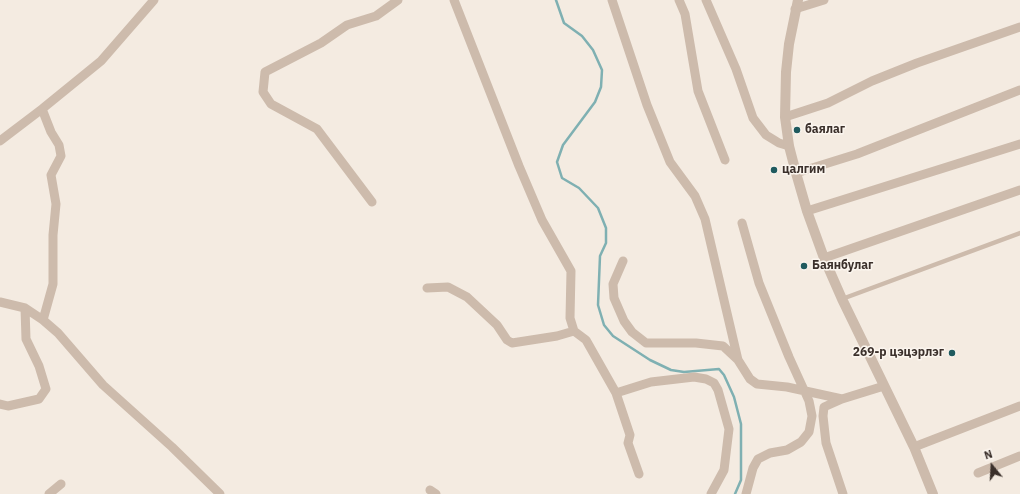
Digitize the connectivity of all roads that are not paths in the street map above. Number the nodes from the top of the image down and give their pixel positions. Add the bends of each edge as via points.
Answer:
1 (154, 0) edge
2 (398, 0) edge
3 (454, 0) edge
4 (612, 0) edge
5 (679, 0) edge
6 (706, 0) edge
7 (824, 0) edge
8 (796, 5) edge
9 (1020, 27) edge
10 (1020, 90) edge
11 (42, 109) junction
12 (786, 117) junction
13 (0, 141) edge
14 (1020, 144) edge
15 (789, 146) junction
16 (725, 160) dead end
17 (796, 173) junction
18 (1020, 190) edge
19 (372, 202) dead end
20 (806, 211) junction
21 (742, 223) dead end
22 (1020, 233) edge
23 (824, 258) junction
24 (623, 261) dead end
25 (428, 288) dead end
26 (842, 299) junction
27 (0, 302) edge
28 (25, 308) junction
29 (44, 320) junction
30 (574, 331) junction
31 (738, 360) junction
32 (884, 386) junction
33 (804, 391) junction
34 (616, 393) junction
35 (842, 399) junction
36 (0, 404) edge
37 (1020, 406) edge
38 (914, 447) junction
39 (1020, 456) edge
40 (978, 473) dead end
41 (639, 474) dead end
42 (61, 484) dead end
43 (49, 494) edge
44 (220, 494) edge
45 (711, 494) edge
46 (746, 494) edge
47 (842, 494) edge
48 (933, 494) edge

1 - 11 street via 101,61
2 - 19 street via 376,16 347,25 265,72 263,92 271,104 317,129
3 - 30 street via 542,220 571,271 570,318
4 - 31 street via 647,105 670,162 695,196 705,219
5 - 16 street via 685,14 698,91
6 - 15 street via 759,128 779,143
7 - 8 street
8 - 12 street via 786,72
9 - 12 street via 872,80 828,103
10 - 17 street via 856,154
11 - 13 street
11 - 29 street via 59,145 61,156 51,175 56,204 53,284
12 - 15 street
14 - 20 street
15 - 17 street
17 - 20 street
18 - 23 street
20 - 23 street
21 - 33 street via 759,282
22 - 26 lane
23 - 26 street
24 - 31 street via 613,284 614,298 632,332 646,343 724,346
25 - 30 street via 448,287 467,298 497,325 512,343
26 - 32 street
27 - 28 street
28 - 29 street
28 - 36 street via 26,339 39,366 46,389 39,400 8,406
29 - 44 street via 103,385
30 - 34 street via 586,340
31 - 33 street via 750,380 757,384
32 - 35 street
32 - 38 street
33 - 35 street
33 - 46 street via 812,416 809,432 801,442 788,450 770,453 758,459
34 - 41 street via 630,435 628,443
34 - 45 street via 665,380 694,377 714,383 729,429 724,470
35 - 47 street via 824,407 823,416 826,443
37 - 38 street
38 - 48 street
39 - 40 street
42 - 43 street

